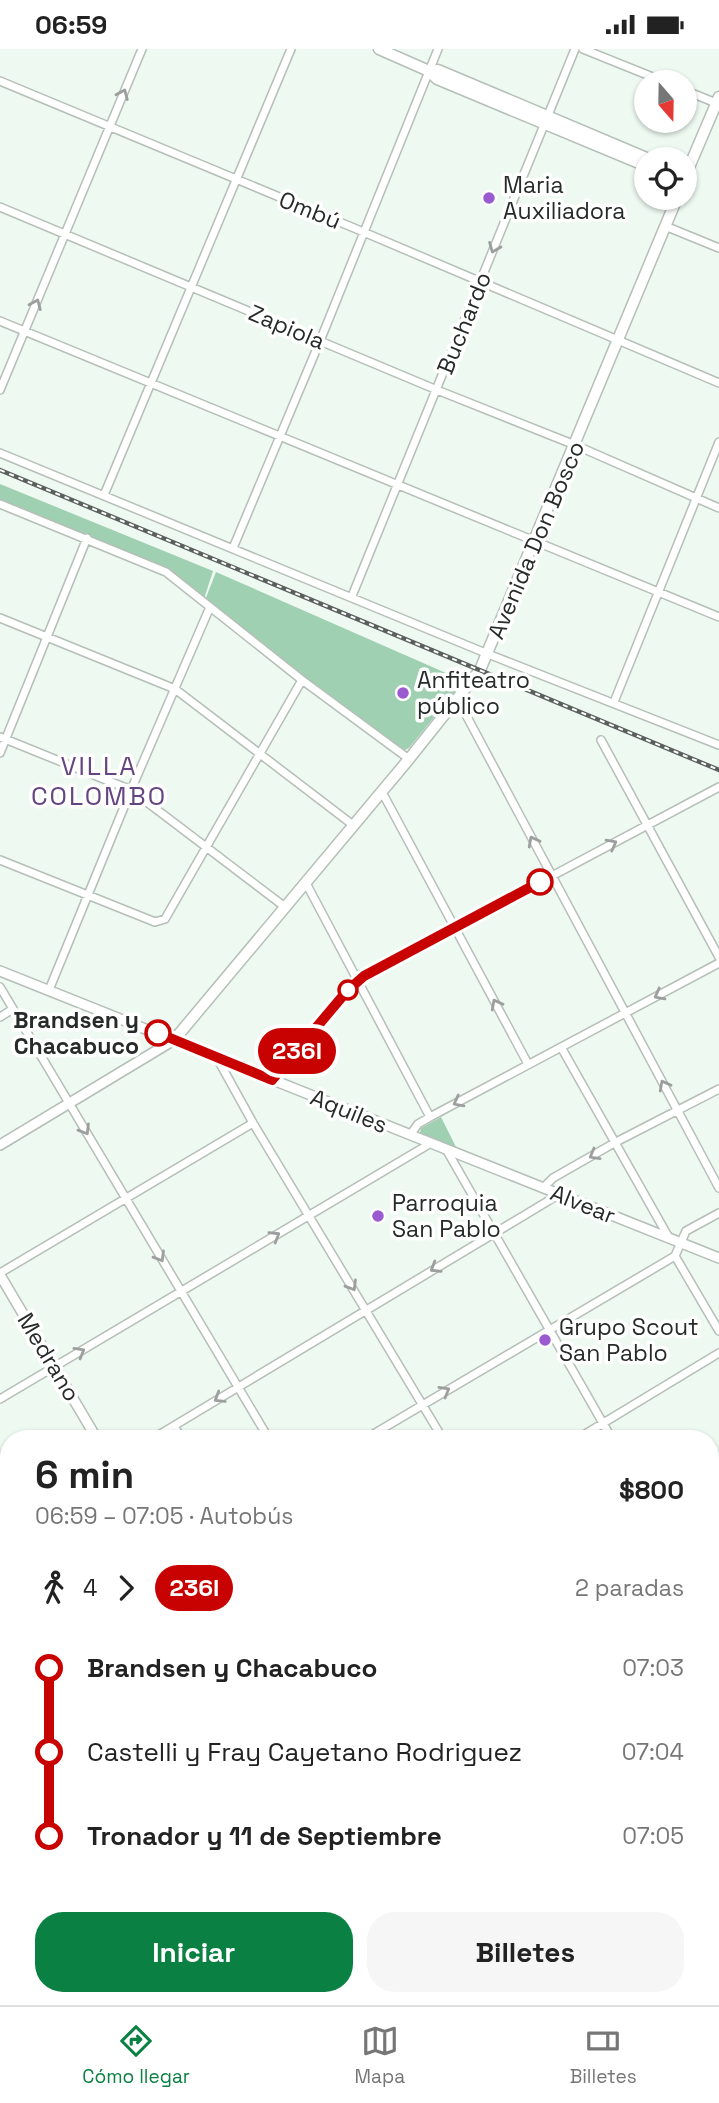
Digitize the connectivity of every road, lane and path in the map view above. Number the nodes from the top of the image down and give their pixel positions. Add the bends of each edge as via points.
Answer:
1 (142, 49) edge
2 (291, 49) edge
3 (379, 49) edge
4 (438, 49) edge
5 (575, 49) edge
6 (583, 49) edge
7 (635, 70) edge
8 (429, 71) junction
9 (0, 81) edge
10 (697, 94) edge
11 (718, 101) edge
12 (546, 120) junction
13 (109, 127) junction
14 (697, 149) edge
15 (634, 153) edge
16 (634, 160) edge
17 (236, 180) junction
18 (0, 207) edge
19 (672, 210) edge
20 (665, 226) junction
21 (365, 232) junction
22 (65, 235) junction
23 (719, 249) edge
24 (480, 282) junction
25 (192, 287) junction
26 (0, 321) edge
27 (25, 331) junction
28 (320, 341) junction
29 (619, 341) junction
30 (150, 383) junction
31 (719, 383) edge
32 (0, 390) edge
33 (436, 390) junction
34 (280, 437) junction
35 (719, 442) edge
36 (575, 445) junction
37 (0, 453) edge
38 (398, 486) junction
39 (104, 495) junction
40 (695, 498) junction
41 (0, 504) edge
42 (719, 508) edge
43 (88, 538) junction
44 (535, 543) junction
45 (233, 548) junction
46 (657, 592) junction
47 (352, 596) junction
48 (210, 607) junction
49 (719, 617) edge
50 (0, 618) edge
51 (46, 637) junction
52 (488, 654) junction
53 (302, 680) junction
54 (175, 689) junction
55 (458, 700) junction
56 (614, 702) junction
57 (3, 738) edge
58 (601, 740) dead end
59 (719, 745) edge
60 (0, 753) edge
61 (261, 754) junction
62 (409, 759) junction
63 (719, 787) edge
64 (131, 790) junction
65 (382, 792) junction
66 (353, 825) junction
67 (648, 825) junction
68 (206, 848) junction
69 (0, 860) edge
70 (551, 876) junction
71 (306, 883) junction
72 (87, 896) junction
73 (285, 907) junction
74 (455, 928) junction
75 (719, 957) edge
76 (719, 963) edge
77 (0, 971) edge
78 (358, 981) junction
79 (0, 987) edge
80 (49, 991) junction
81 (13, 1009) junction
82 (625, 1012) junction
83 (0, 1017) edge
84 (174, 1040) junction
85 (561, 1047) junction
86 (217, 1058) junction
87 (528, 1064) junction
88 (272, 1080) junction
89 (719, 1089) edge
90 (70, 1104) junction
91 (677, 1111) junction
92 (430, 1117) junction
93 (253, 1123) junction
94 (410, 1135) junction
95 (616, 1142) junction
96 (431, 1143) junction
97 (0, 1145) edge
98 (446, 1149) junction
99 (543, 1188) junction
100 (719, 1188) edge
101 (558, 1195) junction
102 (125, 1198) junction
103 (719, 1213) edge
104 (309, 1215) junction
105 (494, 1234) junction
106 (669, 1239) junction
107 (681, 1243) junction
108 (675, 1256) junction
109 (719, 1258) edge
110 (0, 1274) edge
111 (181, 1292) junction
112 (366, 1309) junction
113 (548, 1330) junction
114 (719, 1331) edge
115 (719, 1353) edge
116 (55, 1367) junction
117 (238, 1386) junction
118 (0, 1399) edge
119 (422, 1404) junction
120 (602, 1423) junction
121 (174, 1426) junction
122 (92, 1430) edge
123 (167, 1430) edge
124 (176, 1430) edge
125 (264, 1430) edge
126 (380, 1430) edge
127 (438, 1430) edge
128 (591, 1430) edge
129 (606, 1430) edge

13 -> 1 street
2 - 17 street
3 - 8 main road
4 - 8 street
5 - 12 street, Buchardo
6 - 7 street
8 - 12 main road via 438,70
8 - 21 street
9 - 13 street, Ombú
10 - 11 street
11 - 14 main road
12 - 15 main road
12 - 16 main road
12 -> 24 street, Buchardo
13 - 17 street, Ombú
13 - 22 street
17 - 21 street, Ombú
17 - 25 street
18 - 22 street, Zapiola
19 - 20 main road, Avenida Don Bosco
20 - 23 street
20 - 29 main road, Avenida Don Bosco
21 - 24 street, Ombú
21 - 28 street
22 - 25 street, Zapiola
27 -> 22 street
24 - 29 street, Ombú
24 - 33 street, Buchardo
25 - 28 street, Zapiola
25 - 30 street
26 - 27 street
27 - 30 street
27 - 32 street
28 - 33 street, Zapiola
28 - 34 street
29 - 31 street, Ombú
29 - 36 main road, Avenida Don Bosco
30 - 34 street
30 - 39 street
33 - 36 street, Zapiola
33 - 38 street, Buchardo
34 - 38 street
34 - 45 street
35 - 40 street
36 - 40 street, Zapiola
36 - 44 main road, Avenida Don Bosco
37 - 39 street
38 - 44 street
38 - 47 street, Buchardo
39 - 45 street
40 - 42 street, Zapiola
40 - 46 street
41 - 43 street
43 - 48 street via 166,572
43 - 51 street
44 - 46 street
44 - 52 main road, Avenida Don Bosco
45 - 47 street
46 - 49 street
46 - 56 street
47 - 52 street
48 - 53 street
48 - 54 street
50 - 51 street
51 - 54 street
51 - 57 street
52 - 55 main road, Avenida Don Bosco
52 - 56 street
53 - 61 street
53 - 62 street
54 - 61 street
54 - 64 street
55 - 62 main road, Avenida Don Bosco
70 -> 55 street
56 - 59 street
57 - 60 street
57 - 64 street
58 - 67 street
61 - 66 street
61 - 68 street
62 - 65 main road, Avenida Don Bosco
63 - 67 street
64 - 68 street
64 - 72 street
65 - 66 main road, Avenida Don Bosco
65 - 74 street
66 - 71 main road, Avenida Don Bosco
70 -> 67 street
67 - 75 street
68 - 72 street via 162,920 155,922
68 - 73 street
69 - 72 street
70 - 74 street
70 - 82 street
71 - 73 main road, Avenida Don Bosco
71 - 78 street
72 - 80 street
73 - 84 main road, Avenida Don Bosco
74 - 78 street
87 -> 74 street
76 -> 82 street
77 - 80 street, Aquiles
78 - 88 street
78 - 92 street
79 - 81 street
80 - 84 street, Aquiles
81 - 83 street
81 - 90 street
82 - 85 street
91 -> 82 street
84 - 86 street, Aquiles
84 - 90 street
85 - 87 street
85 - 95 street
86 - 88 street, Aquiles
86 - 93 street
87 -> 92 street
88 - 94 street, Aquiles
89 - 91 street
90 - 97 street
90 -> 102 street
91 - 95 street
91 - 100 street
92 - 94 street
93 - 102 street
93 - 104 street
94 - 96 street, Aquiles
95 -> 99 street
95 - 106 street
96 - 98 street, Aquiles
96 - 104 street
98 - 99 street, Alvear
98 - 105 street
99 - 101 street, Alvear
101 - 105 street
101 - 106 street, Alvear
102 - 110 street
102 -> 111 street
103 - 107 street via 685,1231
111 -> 104 street
104 -> 112 street
105 -> 112 street
105 - 113 street
106 - 107 street, Alvear
107 - 108 street
107 - 109 street, Alvear
108 - 113 street
108 - 114 street
110 - 116 street, Medrano
116 -> 111 street
111 - 117 street
112 - 117 street
112 - 119 street
119 -> 113 street
113 - 120 street
115 - 120 street
116 - 118 street
116 - 122 street, Medrano
117 -> 121 street
117 - 125 street
119 - 126 street
119 - 127 street
120 - 128 street
120 - 129 street
121 - 123 street
121 - 124 street

